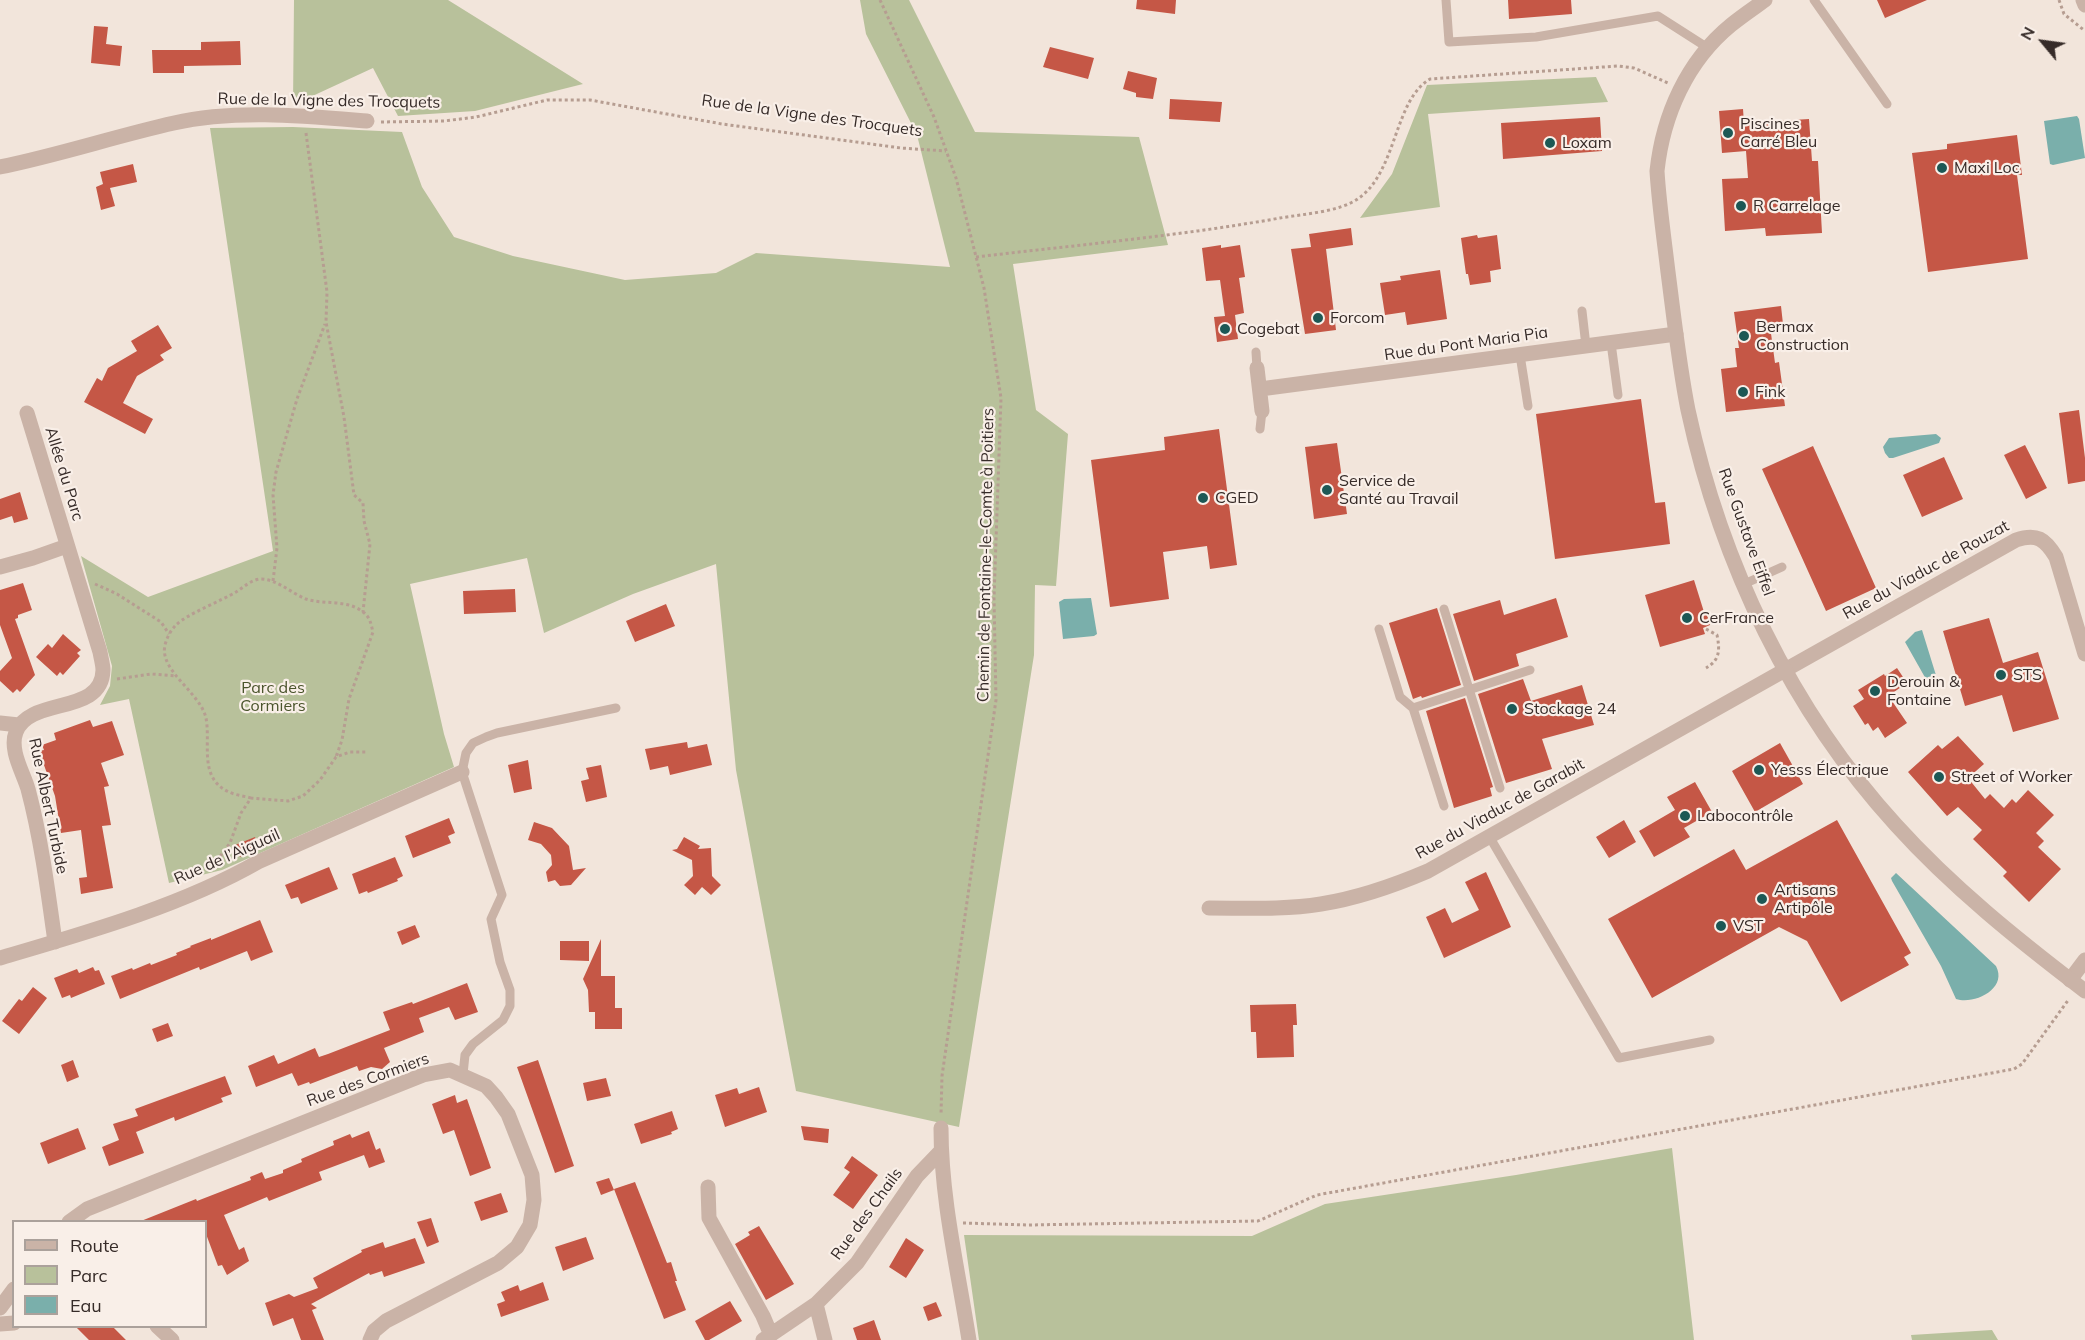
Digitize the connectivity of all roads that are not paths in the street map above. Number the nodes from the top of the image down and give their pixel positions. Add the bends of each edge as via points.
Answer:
1 (1446, 0) edge
2 (1765, 0) edge
3 (1814, 0) edge
4 (2083, 0) edge
5 (2085, 5) edge
6 (1708, 48) junction
7 (1887, 104) dead end
8 (367, 121) road end
9 (0, 167) edge
10 (1582, 311) dead end
11 (1676, 334) junction
12 (1611, 343) junction
13 (1586, 346) junction
14 (1256, 352) dead end
15 (1520, 355) junction
16 (1257, 368) joint
17 (1260, 389) junction
18 (1618, 395) dead end
19 (1528, 406) dead end
20 (1262, 411) joint
21 (27, 413) dead end
22 (1260, 429) dead end
23 (67, 546) junction
24 (0, 567) edge
25 (1782, 567) dead end
26 (1744, 584) junction
27 (1444, 609) dead end
28 (1379, 629) dead end
29 (2085, 654) edge
30 (1785, 669) junction
31 (1530, 670) dead end
32 (100, 682) joint
33 (1470, 690) junction
34 (616, 708) dead end
35 (1413, 708) junction
36 (0, 723) edge
37 (19, 725) junction
38 (462, 772) junction
39 (1500, 788) dead end
40 (1444, 806) dead end
41 (1489, 836) junction
42 (1209, 908) dead end
43 (54, 942) junction
44 (0, 958) edge
45 (2085, 960) edge
46 (2070, 980) junction
47 (2085, 991) edge
48 (1710, 1040) dead end
49 (463, 1074) junction
50 (941, 1128) road end
51 (941, 1151) junction
52 (708, 1187) dead end
53 (70, 1220) edge
54 (12, 1292) edge
55 (816, 1304) junction
56 (0, 1308) edge
57 (159, 1328) edge
58 (767, 1337) edge
59 (172, 1340) edge
60 (370, 1340) edge
61 (825, 1340) edge
62 (969, 1340) edge

1 - 6 lane via 1449,42 1536,37 1658,16
2 - 6 street, Rue Gustave Eiffel
3 - 7 lane
4 - 5 street
6 - 11 street, Rue Gustave Eiffel via 1680,88 1664,131 1657,171
8 - 9 street, Rue de la Vigne des Trocquets via 306,116 214,117 175,123
10 - 13 lane
11 - 12 street, Rue du Pont Maria Pia
11 - 26 street, Rue Gustave Eiffel via 1698,451
12 - 13 street, Rue du Pont Maria Pia
12 - 18 lane
13 - 15 street, Rue du Pont Maria Pia
14 - 16 lane
15 - 17 street, Rue du Pont Maria Pia
15 - 19 lane
16 - 17 street
17 - 20 street
20 - 22 lane
21 - 23 street, Allée du Parc
23 - 24 street, Allée du Parc
23 - 32 street, Allée du Parc via 103,670
25 - 26 lane
26 - 30 street, Rue Gustave Eiffel
27 - 33 lane
28 - 35 lane via 1400,697
29 - 30 street, Rue du Viaduc de Rouzat via 2056,557 2049,545 2027,536
30 - 41 street, Rue du Viaduc de Garabit
30 - 46 street, Rue Gustave Eiffel via 1831,744 1896,826 1984,910
31 - 33 lane
32 - 37 street, Rue Albert Turbide via 86,697 38,713
33 - 35 lane
33 - 39 lane
34 - 38 lane via 486,737 473,743 466,753
35 - 40 lane
36 - 37 street
37 - 43 street, Rue Albert Turbide via 15,746 33,807
38 - 43 street, Rue de l’Aiguail via 258,862 229,879
38 - 49 lane via 502,895 491,919 510,990 510,1006 503,1020 473,1044 465,1055
41 - 42 street, Rue du Viaduc de Garabit via 1428,871 1352,898 1286,907
41 - 48 lane via 1619,1058
43 - 44 street, Rue de l’Aiguail
45 - 46 street
46 - 47 street, Rue Gustave Eiffel
49 - 53 street, Rue des Cormiers via 450,1070 423,1076 87,1209
49 - 60 street, Rue des Cormiers via 486,1086 508,1114 532,1175 530,1225 517,1247 498,1263 386,1321
50 - 51 street
51 - 55 street, Rue des Chails via 917,1176 856,1263
51 - 62 street
52 - 58 street via 710,1218 763,1316
54 - 56 street
55 - 58 street, Rue des Chails
55 - 61 street
57 - 59 street

